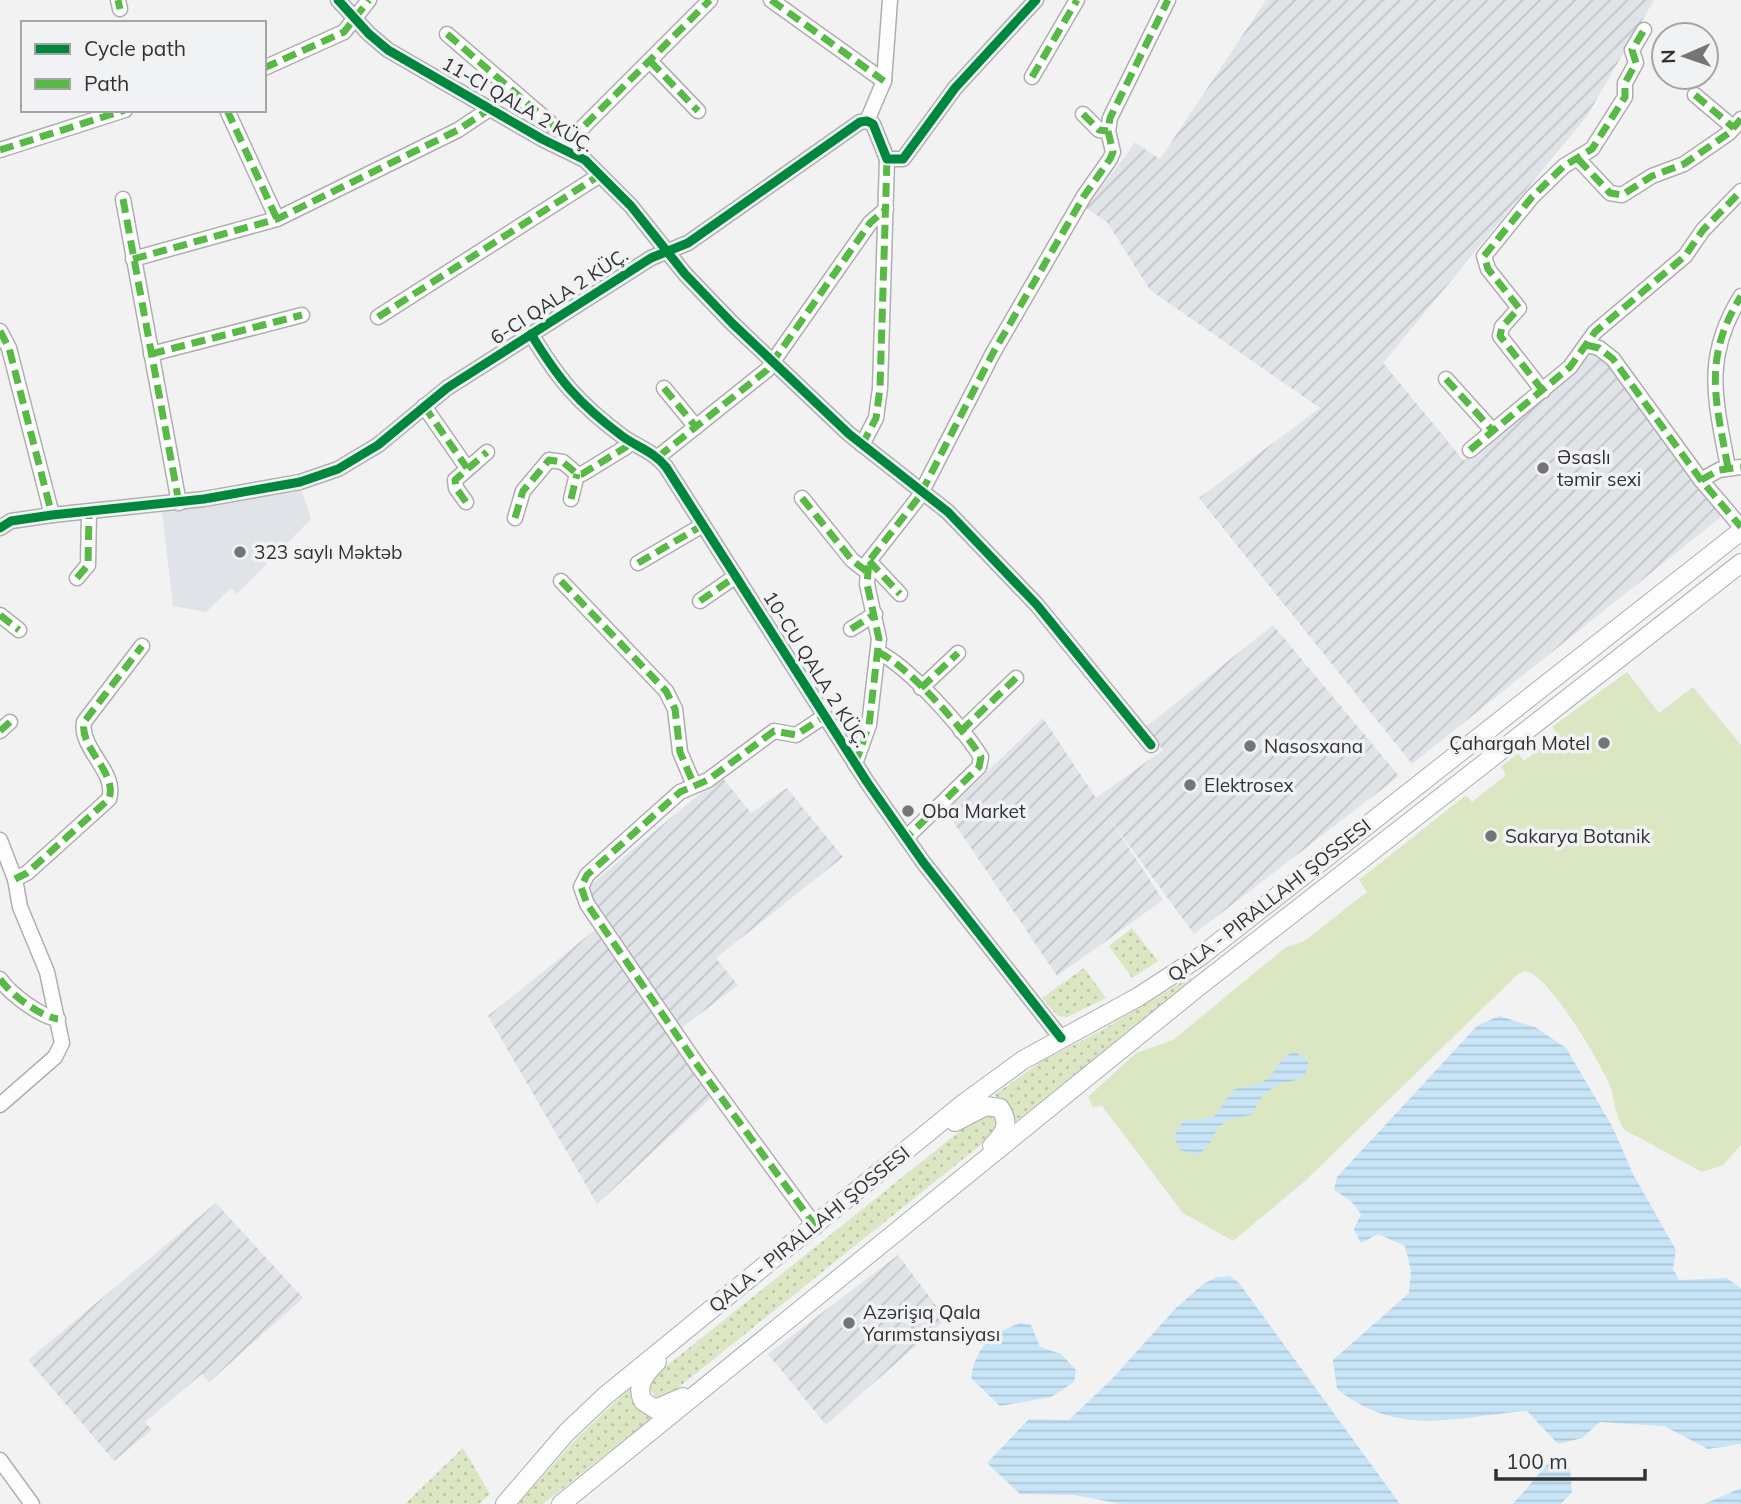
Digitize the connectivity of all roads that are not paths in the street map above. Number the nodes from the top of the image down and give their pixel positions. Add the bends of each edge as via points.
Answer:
1 (338, 0) edge
2 (369, 0) edge
3 (710, 0) edge
4 (771, 0) edge
5 (890, 0) edge
6 (1036, 0) edge
7 (1077, 0) edge
8 (1168, 0) edge
9 (355, 19) junction
10 (1644, 30) dead end
11 (447, 34) dead end
12 (650, 61) junction
13 (266, 67) edge
14 (1032, 77) dead end
15 (884, 80) junction
16 (1695, 95) dead end
17 (491, 108) junction
18 (698, 111) dead end
19 (119, 112) edge
20 (228, 112) edge
21 (1083, 114) dead end
22 (867, 121) junction
23 (1738, 123) edge
24 (1108, 131) junction
25 (567, 144) junction
26 (0, 150) edge
27 (887, 159) junction
28 (1578, 159) junction
29 (600, 175) junction
30 (1741, 191) edge
31 (123, 198) dead end
32 (886, 209) junction
33 (277, 219) junction
34 (668, 251) junction
35 (133, 259) junction
36 (1741, 296) edge
37 (302, 315) dead end
38 (378, 317) dead end
39 (0, 331) edge
40 (531, 334) junction
41 (1586, 345) junction
42 (151, 354) junction
43 (773, 362) junction
44 (1446, 379) dead end
45 (664, 388) dead end
46 (1543, 391) junction
47 (424, 406) junction
48 (696, 427) junction
49 (1493, 431) junction
50 (629, 441) junction
51 (862, 445) junction
52 (1470, 450) dead end
53 (487, 452) dead end
54 (658, 457) junction
55 (1735, 467) edge
56 (467, 468) junction
57 (577, 474) junction
58 (1701, 480) junction
59 (923, 490) junction
60 (802, 498) dead end
61 (571, 499) dead end
62 (466, 502) dead end
63 (179, 503) junction
64 (89, 512) junction
65 (52, 515) junction
66 (515, 518) dead end
67 (703, 525) junction
68 (0, 528) edge
69 (1741, 529) edge
70 (638, 563) dead end
71 (1741, 563) edge
72 (867, 566) junction
73 (736, 576) junction
74 (77, 578) dead end
75 (561, 580) dead end
76 (900, 594) dead end
77 (700, 601) dead end
78 (0, 614) edge
79 (876, 614) junction
80 (851, 629) dead end
81 (19, 630) dead end
82 (142, 646) dead end
83 (878, 652) junction
84 (958, 653) dead end
85 (1016, 678) dead end
86 (921, 688) junction
87 (825, 716) junction
88 (961, 731) junction
89 (1151, 745) dead end
90 (855, 764) junction
91 (694, 785) junction
92 (906, 838) junction
93 (0, 841) edge
94 (15, 879) junction
95 (0, 979) edge
96 (58, 1019) junction
97 (1060, 1038) junction
98 (0, 1105) edge
99 (900, 1155) junction
100 (932, 1205) junction
101 (816, 1227) junction
102 (698, 1320) junction
103 (727, 1371) junction
104 (0, 1460) edge
105 (32, 1504) edge
106 (505, 1504) edge
107 (561, 1504) edge

1 - 9 street, 11-CI QALA 2 KÜÇ.
2 - 9 street
3 - 12 street
4 - 15 street
5 - 15 street
6 - 27 street via 955,88 906,156
7 - 14 street
8 - 24 street via 1110,118
9 - 13 street via 344,32
9 - 17 street, 11-CI QALA 2 KÜÇ. via 388,50
10 - 28 street via 1632,50 1636,63 1625,83 1625,97 1592,149
11 - 25 street
12 - 18 street
12 - 25 street
15 - 22 street
16 - 23 street
17 - 25 street, 11-CI QALA 2 KÜÇ. via 542,139
17 - 33 street via 458,130
19 - 26 street
20 - 33 street
21 - 24 street via 1099,130
22 - 27 street via 873,124
22 - 34 street via 850,127 688,243
23 - 28 street via 1684,164 1652,176 1622,195 1609,193
24 - 59 street via 1110,159 1000,342
25 - 29 street, 11-CI QALA 2 KÜÇ.
27 - 32 street
28 - 46 street via 1564,166 1532,197 1484,256 1488,269 1519,308 1500,336
29 - 34 street, 11-CI QALA 2 KÜÇ.
29 - 38 street
30 - 41 street via 1685,256 1606,322
31 - 35 street
32 - 43 street via 870,223
32 - 51 street via 878,404
33 - 35 street
34 - 40 street via 651,257
34 - 43 street, 11-CI QALA 2 KÜÇ.
35 - 42 street
36 - 55 street via 1725,327 1715,363 1716,414
37 - 42 street
39 - 65 street via 9,348
40 - 47 street
40 - 50 street, 10-CU QALA 2 KÜÇ. via 570,393
41 - 46 street
41 - 58 street via 1613,359
42 - 63 street
43 - 48 street
43 - 51 street, 11-CI QALA 2 KÜÇ.
44 - 49 street
45 - 48 street
46 - 49 street
47 - 56 street
47 - 63 street via 361,457 323,476
48 - 54 street
49 - 52 street
50 - 54 street, 10-CU QALA 2 KÜÇ.
50 - 57 street
51 - 59 street, 11-CI QALA 2 KÜÇ.
53 - 56 street
54 - 67 street, 10-CU QALA 2 KÜÇ.
55 - 58 street
56 - 62 street via 454,484
57 - 61 street
57 - 66 street via 563,462 544,463 523,491
58 - 69 street
59 - 72 street
59 - 89 street, 11-CI QALA 2 KÜÇ. via 1037,605
60 - 72 street via 852,560
63 - 64 street
64 - 65 street
64 - 74 street via 88,565
65 - 68 street via 17,520
67 - 70 street
67 - 73 street, 10-CU QALA 2 KÜÇ.
69 - 97 main road via 1201,956 1138,997
71 - 100 main road via 1198,987
72 - 76 street
72 - 79 street
73 - 77 street
73 - 87 street, 10-CU QALA 2 KÜÇ.
75 - 91 street via 666,691
78 - 81 street
79 - 80 street
79 - 83 street
82 - 94 street via 84,722 84,733 110,786 109,799
83 - 86 street via 897,663
83 - 90 street via 868,733
84 - 86 street
85 - 88 street
86 - 88 street
87 - 90 street, 10-CU QALA 2 KÜÇ.
87 - 91 street via 796,735 774,731 708,780
88 - 92 street via 982,762
90 - 92 street, 10-CU QALA 2 KÜÇ.
91 - 101 street via 680,792 587,875 582,894 694,1060
92 - 97 street, 10-CU QALA 2 KÜÇ.
93 - 94 street
94 - 96 street via 17,898 47,972
95 - 96 street via 12,996
96 - 98 street via 62,1043 58,1054
97 - 99 main road via 1003,1074
99 - 100 main road via 986,1105 1000,1108 1005,1115 1005,1130 998,1140
99 - 101 main road
100 - 103 main road
101 - 102 main road
102 - 103 main road via 648,1371 639,1387 643,1401 655,1409 664,1407
102 - 106 main road via 585,1414
103 - 107 main road
104 - 105 street

